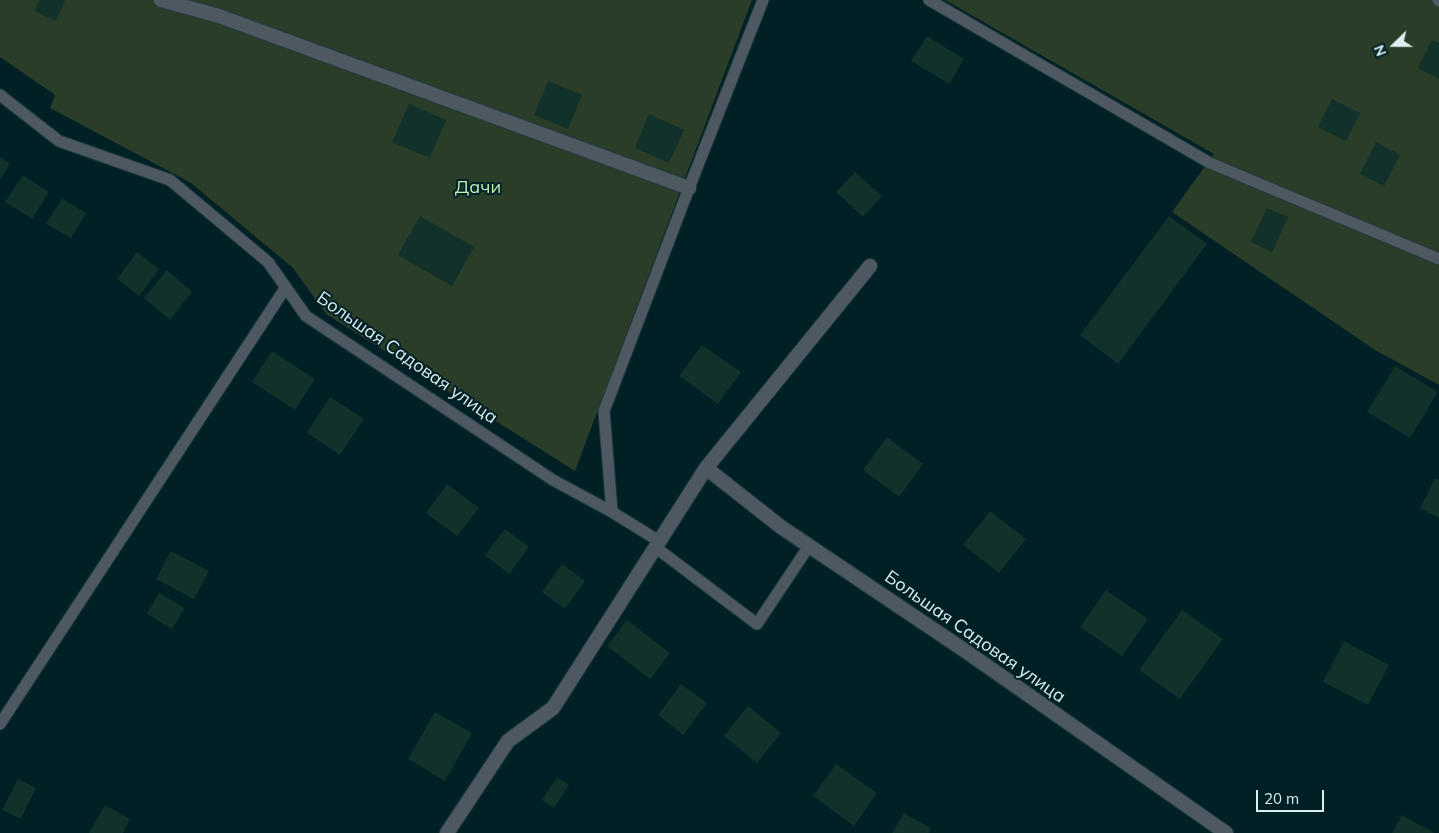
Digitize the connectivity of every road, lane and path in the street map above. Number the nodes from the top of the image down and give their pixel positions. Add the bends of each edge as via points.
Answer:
1 (161, 0) edge
2 (763, 0) edge
3 (928, 0) edge
4 (0, 95) edge
5 (689, 188) junction
6 (1439, 259) edge
7 (870, 266) dead end
8 (286, 287) junction
9 (706, 468) junction
10 (612, 512) junction
11 (657, 544) junction
12 (808, 546) junction
13 (0, 724) edge
14 (446, 833) edge
15 (1226, 833) edge

1 - 5 street via 219,16
2 - 5 lane
3 - 6 lane via 1210,163
4 - 8 lane, Большая Садовая улица via 59,141 170,180 268,262
5 - 10 lane via 604,412
7 - 9 street
8 - 10 lane, Большая Садовая улица via 306,316 553,480
8 - 13 lane
9 - 11 street
9 - 12 street, Большая Садовая улица
10 - 11 lane, Большая Садовая улица
11 - 12 lane, Большая Садовая улица via 757,624
11 - 14 street via 553,708 508,741
12 - 15 street, Большая Садовая улица via 964,650

